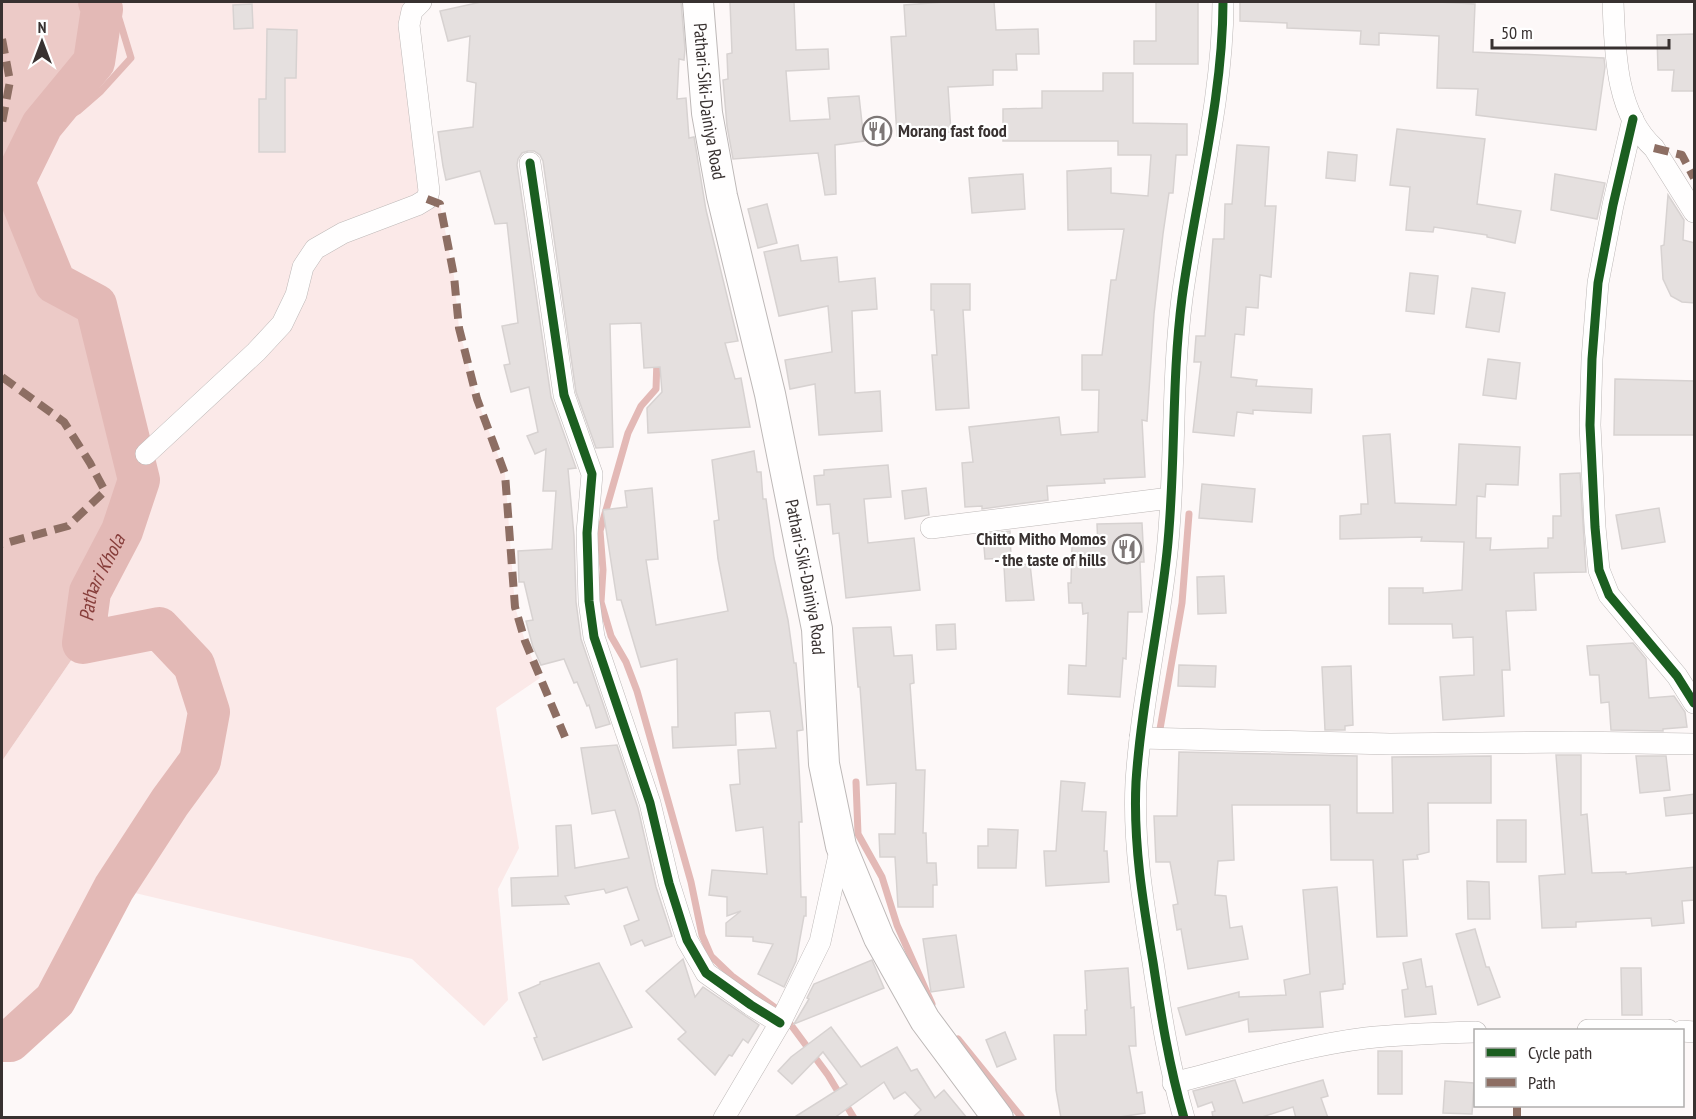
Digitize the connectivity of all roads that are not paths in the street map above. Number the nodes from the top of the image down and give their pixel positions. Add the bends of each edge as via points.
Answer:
1 (421, 2) edge
2 (698, 2) edge
3 (1223, 2) edge
4 (1613, 2) edge
5 (1634, 118) junction
6 (530, 163) dead end
7 (1695, 212) edge
8 (146, 454) dead end
9 (1170, 498) junction
10 (931, 528) dead end
11 (1695, 703) edge
12 (1140, 738) junction
13 (1695, 744) edge
14 (841, 846) junction
15 (780, 1023) junction
16 (1474, 1032) edge
17 (1173, 1083) junction
18 (724, 1118) edge
19 (998, 1118) edge
20 (1184, 1118) edge

1 - 8 street via 412,11 409,25 427,199 343,233 315,249 303,267 296,295 282,324
2 - 14 main road, Pathari-Siki-Dainiya Road via 707,113 722,196 770,394 817,629 824,764
3 - 9 street via 1223,36 1176,356
4 - 5 street via 1624,100
5 - 7 street
5 - 11 street via 1600,272 1592,359 1590,425 1599,570 1609,595
6 - 15 street via 564,395 592,474 587,533 594,637 650,803 687,940 706,973
9 - 10 street
9 - 12 street via 1154,656
12 - 13 street via 1390,744
12 - 17 street via 1137,856
14 - 15 street via 820,942
14 - 19 main road, Pathari-Siki-Dainiya Road via 879,938 925,1020
15 - 18 street
16 - 17 street via 1364,1039
17 - 20 street

